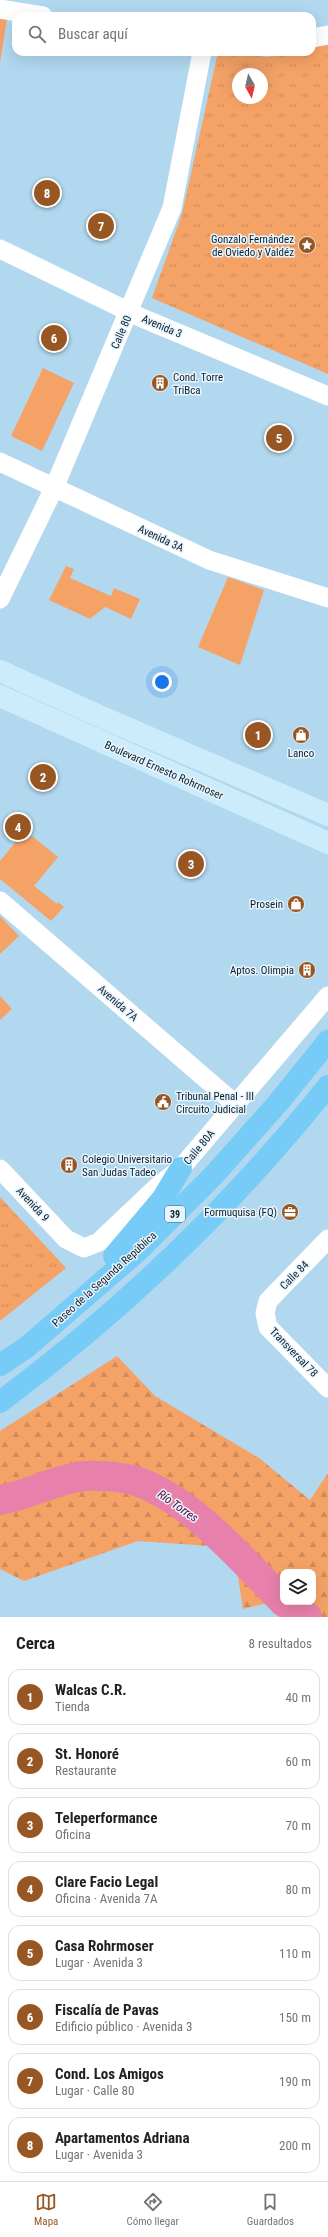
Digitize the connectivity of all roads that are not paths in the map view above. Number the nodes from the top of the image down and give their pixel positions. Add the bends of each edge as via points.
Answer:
1 (0, 9) edge
2 (18, 12) edge
3 (328, 35) edge
4 (316, 37) edge
5 (201, 56) edge
6 (0, 249) edge
7 (130, 312) junction
8 (328, 396) edge
9 (0, 462) edge
10 (54, 488) junction
11 (328, 598) edge
12 (0, 599) edge
13 (0, 671) edge
14 (0, 696) edge
15 (328, 815) edge
16 (328, 844) edge
17 (0, 901) edge
18 (328, 996) edge
19 (328, 1041) edge
20 (328, 1086) edge
21 (235, 1104) junction
22 (181, 1168) junction
23 (0, 1169) edge
24 (66, 1239) joint
25 (328, 1239) edge
26 (71, 1308) junction
27 (265, 1313) joint
28 (0, 1365) edge
29 (328, 1388) edge
30 (0, 1402) edge

1 - 2 street
3 - 4 street
5 - 7 street, Calle 80 via 172,208
6 - 7 street, Avenida 3
7 - 8 street, Avenida 3
7 - 10 street, Calle 80
9 - 10 street, Avenida 3A
10 - 11 street, Avenida 3A via 209,560
10 - 12 street, Calle 80
13 - 15 main road, Boulevard Ernesto Rohrmoser
14 - 16 main road, Boulevard Ernesto Rohrmoser
17 - 21 street, Avenida 7A
18 - 21 street, Calle 80A
19 - 26 highway, Paseo de la Segunda República / 39 via 278,1103 213,1176 139,1250
20 - 30 highway, 39 via 301,1120 232,1196 158,1271 43,1370
21 - 22 street, Calle 80A
22 - 24 street, Calle 80A via 158,1186 99,1242 84,1248
22 - 26 highway via 163,1198
23 - 24 street, Avenida 9
25 - 27 street, Calle 84 via 268,1301
26 - 28 highway, Paseo de la Segunda República / 39 via 27,1347
27 - 29 street, Transversal 78 via 268,1327

